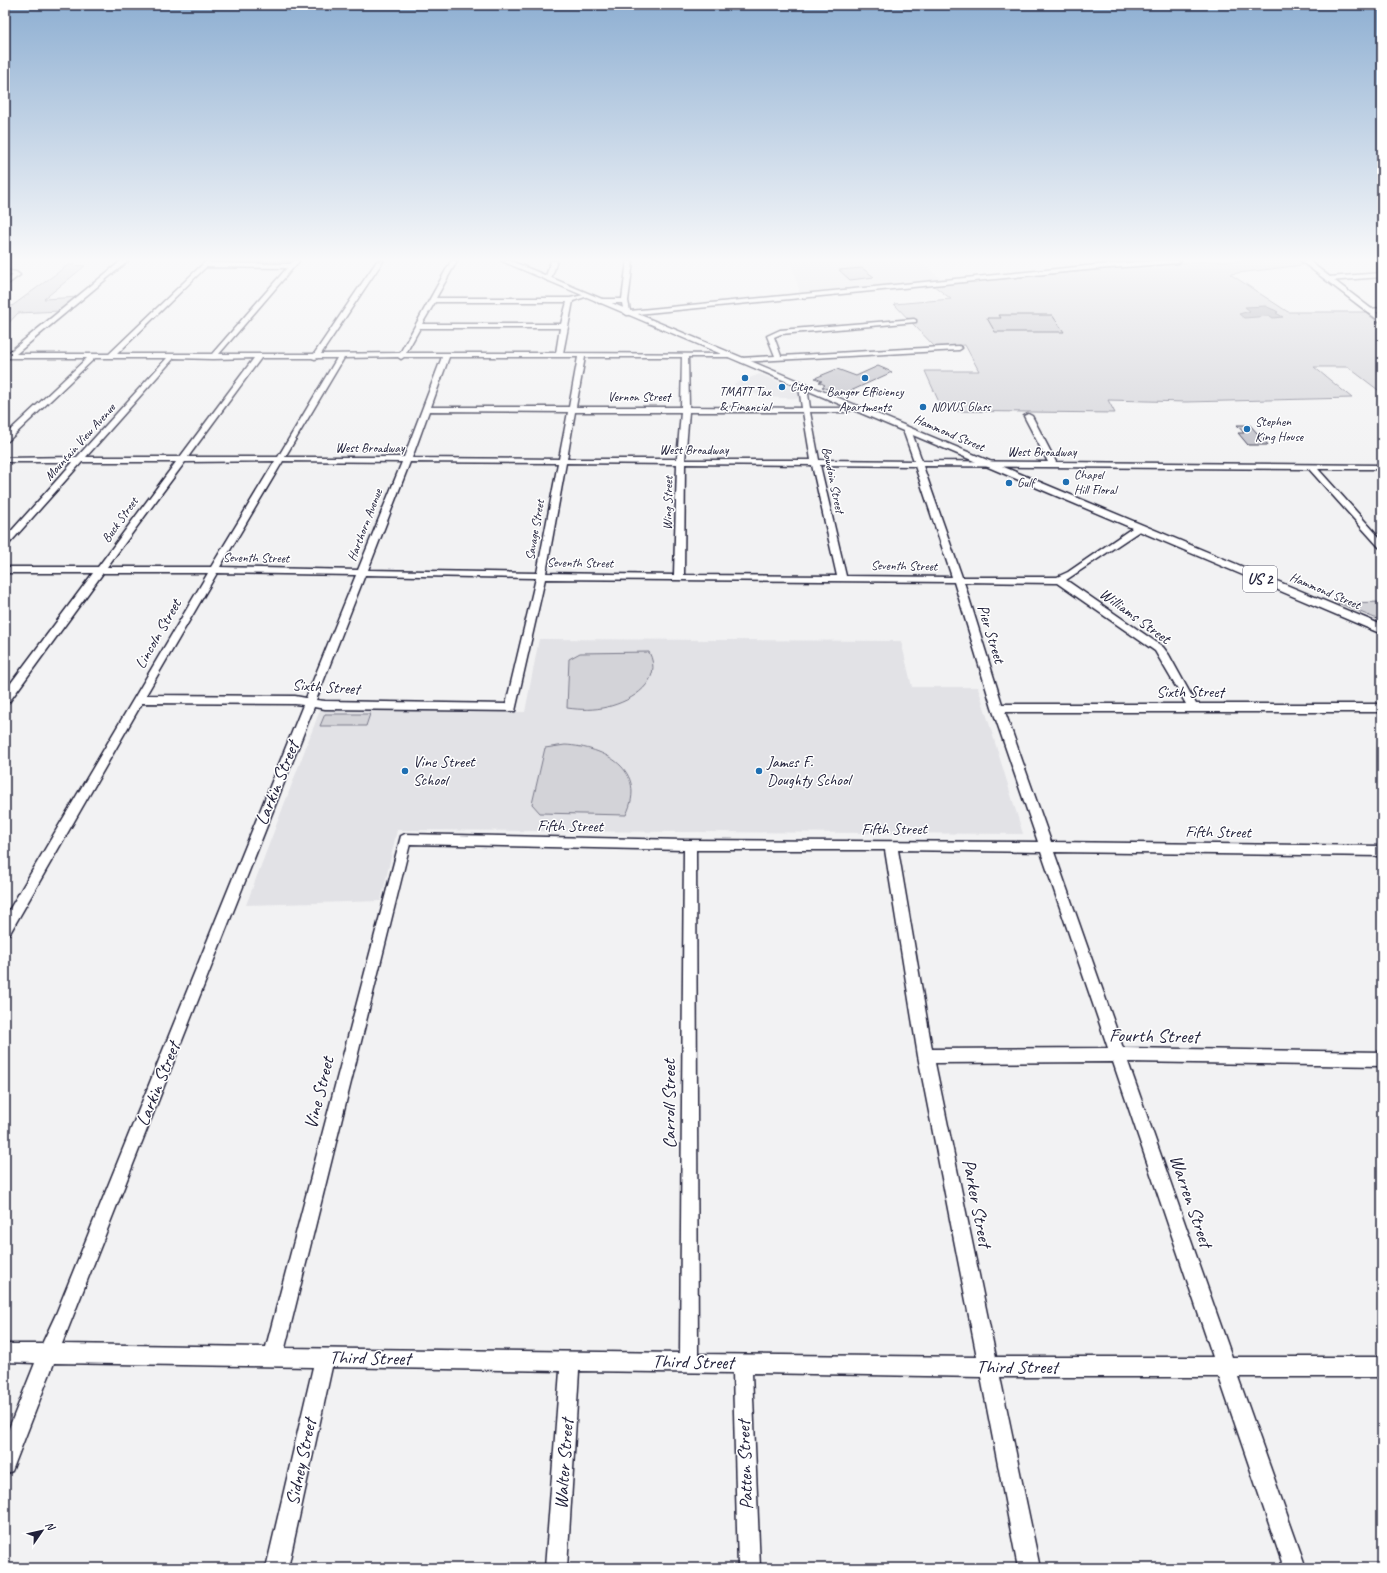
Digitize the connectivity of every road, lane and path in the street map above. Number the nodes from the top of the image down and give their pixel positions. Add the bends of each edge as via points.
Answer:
1 (34, 334) edge
2 (133, 334) edge
3 (232, 334) edge
4 (330, 334) edge
5 (414, 334) edge
6 (563, 334) edge
7 (678, 334) edge
8 (774, 334) edge
9 (959, 348) dead end
10 (728, 355) junction
11 (7, 356) edge
12 (93, 356) junction
13 (111, 356) junction
14 (172, 356) junction
15 (559, 356) junction
16 (582, 356) junction
17 (685, 356) junction
18 (213, 357) junction
19 (258, 357) junction
20 (315, 357) junction
21 (341, 357) junction
22 (401, 357) junction
23 (446, 357) junction
24 (779, 358) junction
25 (741, 360) junction
26 (803, 387) junction
27 (852, 407) junction
28 (685, 409) junction
29 (425, 410) junction
30 (573, 410) junction
31 (806, 410) junction
32 (1028, 416) dead end
33 (907, 430) junction
34 (5, 439) edge
35 (80, 459) junction
36 (183, 459) junction
37 (280, 459) junction
38 (5, 460) edge
39 (406, 460) junction
40 (562, 461) junction
41 (681, 462) junction
42 (816, 463) junction
43 (918, 463) junction
44 (984, 463) junction
45 (1053, 464) junction
46 (1312, 467) junction
47 (1382, 467) edge
48 (1138, 528) junction
49 (5, 543) edge
50 (1382, 544) edge
51 (5, 570) edge
52 (101, 570) junction
53 (214, 570) junction
54 (361, 572) junction
55 (541, 575) junction
56 (679, 578) junction
57 (842, 578) junction
58 (958, 580) junction
59 (1059, 580) junction
60 (1382, 630) edge
61 (5, 699) edge
62 (139, 699) junction
63 (309, 702) junction
64 (511, 708) joint
65 (998, 708) junction
66 (1193, 708) junction
67 (1382, 708) edge
68 (405, 839) joint
69 (690, 845) junction
70 (891, 845) junction
71 (1047, 847) junction
72 (1382, 851) edge
73 (5, 929) edge
74 (1118, 1055) junction
75 (926, 1056) junction
76 (1382, 1059) edge
77 (5, 1353) edge
78 (48, 1353) junction
79 (273, 1356) junction
80 (325, 1357) junction
81 (570, 1361) junction
82 (689, 1362) junction
83 (742, 1363) junction
84 (989, 1366) junction
85 (1226, 1367) junction
86 (1382, 1367) edge
87 (5, 1464) edge
88 (277, 1568) edge
89 (556, 1568) edge
90 (749, 1568) edge
91 (1029, 1568) edge
92 (1294, 1568) edge

1 - 11 street
2 - 13 street
3 - 18 street
4 - 20 street
5 - 22 street
6 - 15 street
7 - 10 main road, Hammond Street / US 2
8 - 24 street via 770,336
9 - 24 street
10 - 17 street
10 - 25 main road, Hammond Street / US 2
11 - 12 street
12 - 13 street
12 - 34 street
13 - 14 street
14 - 18 street
14 - 35 street, Mountain View Avenue
15 - 16 street
15 - 23 street
16 - 17 street
16 - 30 street, Savage Street
17 - 28 street, Wing Street
18 - 19 street
19 - 20 street
19 - 36 street, Buck Street
20 - 21 street
21 - 22 street
21 - 37 street, Lincoln Street
22 - 23 street
23 - 29 street, Harthorn Avenue
24 - 25 street
25 - 26 main road, Hammond Street / US 2
26 - 27 main road, Hammond Street / US 2
26 - 31 street, Bowdoin Street
27 - 31 street, Vernon Street via 845,410
27 - 33 main road, Hammond Street / US 2
28 - 30 street, Vernon Street
28 - 31 street, Vernon Street
28 - 41 street, Wing Street
29 - 30 street, Vernon Street
29 - 39 street, Harthorn Avenue
30 - 40 street, Savage Street
31 - 42 street, Bowdoin Street
32 - 45 street
33 - 43 street, Pier Street
33 - 44 main road, Hammond Street / US 2
35 - 36 street, West Broadway
35 - 38 street, West Broadway
35 - 49 street, Mountain View Avenue
36 - 37 street, West Broadway
36 - 52 street, Buck Street
37 - 39 street, West Broadway
37 - 53 street, Lincoln Street
39 - 40 street, West Broadway
39 - 54 street, Harthorn Avenue
40 - 41 street, West Broadway
40 - 55 street, Savage Street
41 - 42 street, West Broadway
41 - 56 street, Wing Street
42 - 43 street, West Broadway
42 - 57 street, Bowdoin Street
43 - 44 street, West Broadway
43 - 58 street, Pier Street
44 - 45 street, West Broadway
44 - 48 main road, Hammond Street / US 2
45 - 46 street, West Broadway
46 - 47 street, West Broadway
46 - 50 street
48 - 59 street, Seventh Street
48 - 60 main road, Hammond Street / US 2
51 - 52 street, Seventh Street
52 - 53 street, Seventh Street
52 - 61 street, Buck Street
53 - 54 street, Seventh Street
53 - 62 street, Lincoln Street
54 - 55 street, Seventh Street
54 - 63 street, Harthorn Avenue
55 - 56 street, Seventh Street
55 - 64 street, Savage Street
56 - 57 street, Seventh Street
57 - 58 street, Seventh Street
58 - 59 street, Seventh Street
58 - 65 street, Pier Street
59 - 66 street, Williams Street via 1159,649
62 - 63 street, Sixth Street
62 - 73 street, Lincoln Street
63 - 64 street, Sixth Street via 326,705
63 - 78 street, Larkin Street
65 - 66 street, Sixth Street
65 - 71 street, Pier Street
66 - 67 street, Sixth Street
68 - 69 street, Fifth Street
68 - 79 street, Vine Street
69 - 70 street, Fifth Street
69 - 82 street, Carroll Street
70 - 71 street, Fifth Street
70 - 75 street, Parker Street
71 - 72 street, Fifth Street
71 - 74 street, Warren Street
74 - 75 street, Fourth Street
74 - 76 street, Fourth Street
74 - 85 street, Warren Street
75 - 84 street, Parker Street
77 - 78 street, Third Street
78 - 79 street, Third Street
78 - 87 street, Larkin Street
79 - 80 street, Third Street
80 - 81 street, Third Street
80 - 88 street, Sidney Street
81 - 82 street, Third Street
81 - 89 street, Walter Street
82 - 83 street, Third Street
83 - 84 street, Third Street
83 - 90 street, Patten Street
84 - 85 street, Third Street
84 - 91 street, Parker Street
85 - 86 street, Third Street
85 - 92 street, Warren Street

